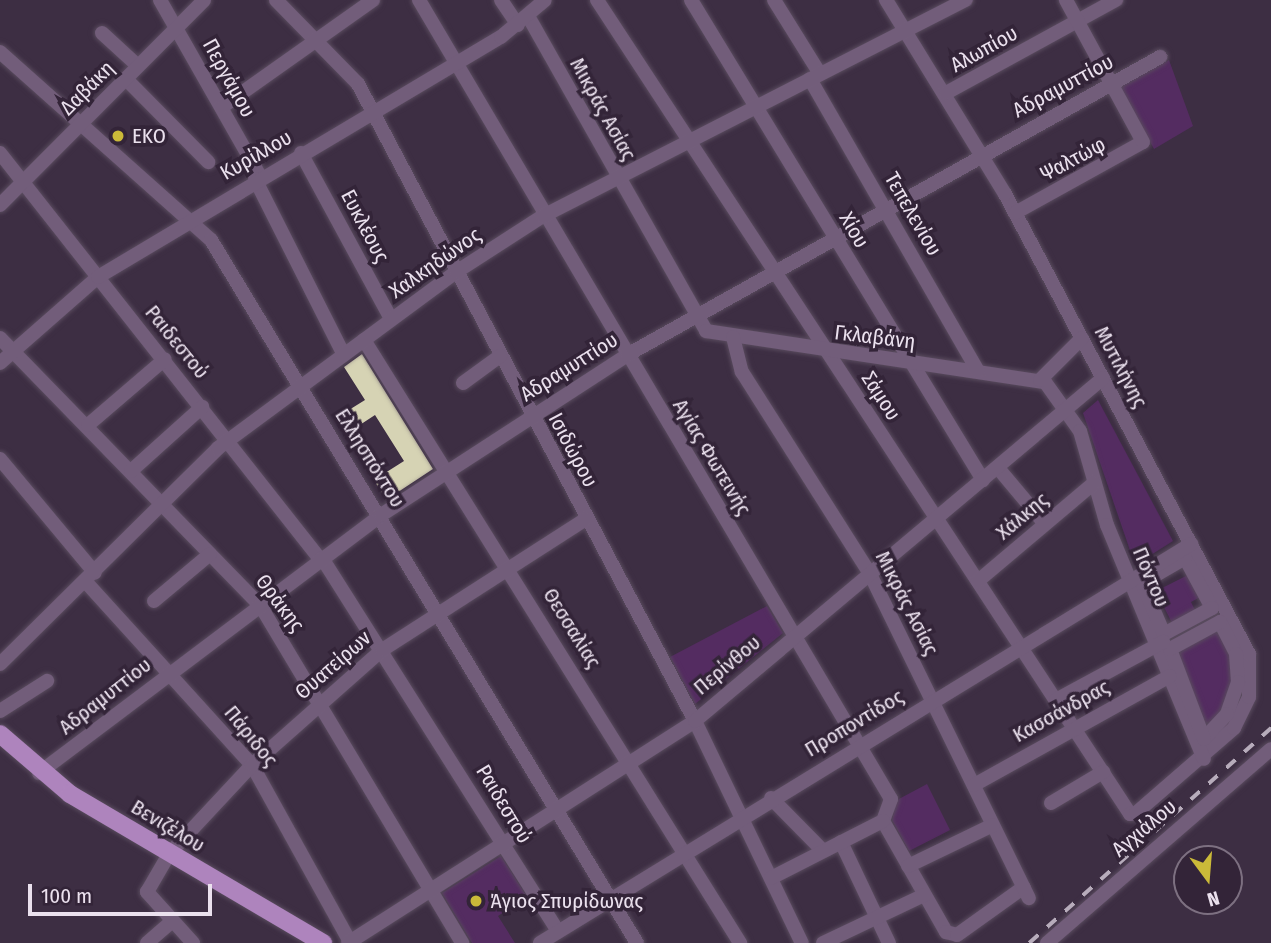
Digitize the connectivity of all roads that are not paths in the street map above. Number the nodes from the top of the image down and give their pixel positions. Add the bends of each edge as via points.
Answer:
1 (160, 0) edge
2 (204, 0) edge
3 (276, 0) edge
4 (373, 0) edge
5 (419, 0) edge
6 (500, 0) edge
7 (545, 0) edge
8 (597, 0) edge
9 (691, 0) edge
10 (774, 0) edge
11 (886, 0) edge
12 (966, 0) edge
13 (1066, 0) edge
14 (1116, 0) edge
15 (523, 20) junction
16 (1078, 22) junction
17 (176, 28) junction
18 (904, 29) junction
19 (102, 33) dead end
20 (318, 41) junction
21 (0, 52) edge
22 (1160, 57) dead end
23 (455, 64) junction
24 (138, 66) junction
25 (815, 76) junction
26 (126, 79) junction
27 (1112, 84) junction
28 (946, 93) junction
29 (757, 106) junction
30 (222, 107) junction
31 (374, 112) junction
32 (78, 127) junction
33 (689, 142) junction
34 (0, 153) edge
35 (301, 153) junction
36 (982, 154) junction
37 (208, 162) dead end
38 (257, 178) junction
39 (618, 178) junction
40 (25, 180) junction
41 (0, 205) edge
42 (885, 208) junction
43 (1015, 213) junction
44 (190, 216) junction
45 (543, 216) junction
46 (833, 237) junction
47 (773, 271) junction
48 (456, 272) junction
49 (98, 277) junction
50 (696, 314) junction
51 (391, 319) junction
52 (706, 331) joint
53 (733, 337) junction
54 (0, 338) edge
55 (1082, 338) junction
56 (363, 340) junction
57 (14, 350) junction
58 (827, 352) junction
59 (344, 355) junction
60 (627, 355) junction
61 (500, 356) junction
62 (165, 359) junction
63 (906, 362) junction
64 (0, 363) edge
65 (978, 371) junction
66 (1103, 378) junction
67 (1040, 380) junction
68 (463, 383) dead end
69 (301, 386) junction
70 (202, 407) junction
71 (1066, 409) junction
72 (531, 416) junction
73 (88, 425) junction
74 (228, 440) junction
75 (0, 459) edge
76 (998, 468) junction
77 (131, 471) junction
78 (448, 471) junction
79 (983, 480) junction
80 (1094, 483) junction
81 (162, 504) junction
82 (381, 515) junction
83 (586, 519) junction
84 (936, 519) junction
85 (1045, 524) junction
86 (1191, 544) junction
87 (210, 554) junction
88 (321, 558) junction
89 (508, 566) junction
90 (870, 574) junction
91 (90, 577) junction
92 (978, 581) junction
93 (1135, 582) junction
94 (154, 601) dead end
95 (260, 605) junction
96 (1226, 608) junction
97 (438, 610) junction
98 (1220, 622) joint
99 (794, 636) junction
100 (0, 642) edge
101 (1157, 645) junction
102 (1022, 647) junction
103 (382, 650) junction
104 (11, 653) junction
105 (0, 664) edge
106 (169, 673) junction
107 (1170, 676) junction
108 (47, 681) dead end
109 (1056, 700) junction
110 (932, 701) junction
111 (321, 703) junction
112 (0, 711) edge
113 (695, 721) junction
114 (1074, 728) junction
115 (0, 734) edge
116 (859, 744) junction
117 (1271, 750) edge
118 (1204, 759) junction
119 (632, 762) junction
120 (252, 765) junction
121 (1103, 772) junction
122 (39, 773) junction
123 (974, 785) junction
124 (771, 798) junction
125 (1051, 803) dead end
126 (560, 808) junction
127 (1130, 814) joint
128 (743, 815) junction
129 (883, 821) junction
130 (993, 825) junction
131 (841, 842) junction
132 (503, 845) junction
133 (687, 851) junction
134 (823, 851) junction
135 (169, 854) junction
136 (908, 866) junction
137 (771, 878) junction
138 (430, 891) junction
139 (924, 895) junction
140 (613, 897) junction
141 (877, 917) junction
142 (172, 921) junction
143 (558, 932) junction
144 (349, 942) edge
145 (147, 943) edge
146 (193, 943) edge
147 (323, 943) edge
148 (462, 943) edge
149 (540, 943) edge
150 (637, 943) edge
151 (740, 943) edge
152 (802, 943) edge
153 (823, 943) edge
154 (889, 943) edge
155 (1047, 943) edge

1 - 17 street, Περγάμου
2 - 17 street, Δαβάκη
3 - 20 street, Ισιδώρου
4 - 20 street
5 - 23 street, Αγίας Φωτεινής
6 - 15 street, Μικράς Ασίας
7 - 15 street, Κυρίλλου
8 - 33 street, Σάμου
9 - 29 street, Χίου
10 - 25 street, Τεπελενίου
11 - 18 street, Μυτιλήνης
12 - 18 street, Χαλκηδώνος
13 - 16 street
14 - 16 street, Αλωπίου
15 - 23 street, Κυρίλλου
15 - 39 street, Μικράς Ασίας
16 - 27 street
16 - 28 street, Αλωπίου
17 - 24 street, Δαβάκη
17 - 30 street, Περγάμου
18 - 25 street, Χαλκηδώνος
18 - 28 street, Μυτιλήνης
19 - 24 street
20 - 30 street
20 - 31 street, Ισιδώρου via 352,74
21 - 32 street, Ελλησπόντου
22 - 27 street, Αδραμυττίου
23 - 31 street, Κυρίλλου
23 - 45 street, Αγίας Φωτεινής
24 - 26 street, Δαβάκη
25 - 29 street, Χαλκηδώνος
25 - 42 street, Τεπελενίου
26 - 32 street, Δαβάκη
26 - 37 street
27 - 36 street, Αδραμυττίου
27 - 43 street, Ψαλτώφ via 1142,137 1138,149
28 - 36 street, Μυτιλήνης
29 - 33 street, Χαλκηδώνος
29 - 46 street, Χίου
30 - 38 street, Περγάμου
31 - 35 street, Κυρίλλου
31 - 48 street, Ισιδώρου
32 - 40 street, Δαβάκη
32 - 44 street, Ελλησπόντου via 143,185
33 - 39 street, Χαλκηδώνος
33 - 47 street, Σάμου
34 - 40 street, Ραιδεστού
35 - 38 street, Κυρίλλου
35 - 51 street, Ευκλέους
36 - 42 street, Αδραμυττίου
36 - 43 street, Μυτιλήνης
38 - 44 street, Κυρίλλου
38 - 59 street, Περγάμου
39 - 45 street, Χαλκηδώνος
39 - 50 street, Μικράς Ασίας
40 - 41 street, Δαβάκη
40 - 49 street, Ραιδεστού
42 - 46 street, Αδραμυττίου
42 - 65 street, Τεπελενίου
43 - 55 street, Μυτιλήνης
44 - 49 street, Κυρίλλου
44 - 69 street, Ελλησπόντου
45 - 48 street, Χαλκηδώνος
45 - 60 street, Αγίας Φωτεινής
46 - 47 street, Αδραμυττίου
46 - 63 street, Χίου
47 - 50 street, Αδραμυττίου
47 - 58 street, Σάμου
48 - 51 street, Χαλκηδώνος
48 - 61 street, Ισιδώρου
49 - 57 street, Κυρίλλου
49 - 62 street, Ραιδεστού
50 - 52 street, Μικράς Ασίας
50 - 60 street, Αδραμυττίου
51 - 56 street, Χαλκηδώνος
52 - 53 street, Γκλαβάνη
53 - 58 street, Γκλαβάνη
53 - 90 street, Μικράς Ασίας via 742,372
54 - 57 street, Θράκης
55 - 66 street, Μυτιλήνης
55 - 67 street
56 - 59 street, Χαλκηδώνος
56 - 78 street, Θεσσαλίας
57 - 64 street, Κυρίλλου
57 - 73 street, Θράκης
58 - 63 street, Γκλαβάνη
58 - 84 street, Σάμου
59 - 69 street, Χαλκηδώνος
60 - 72 street, Αδραμυττίου
60 - 99 street, Αγίας Φωτεινής
61 - 68 street
61 - 72 street, Ισιδώρου
62 - 70 street, Ραιδεστού
62 - 73 street
63 - 65 street, Γκλαβάνη
63 - 79 street, Χίου
65 - 67 street, Γκλαβάνη
66 - 71 street, Περίνθου
66 - 86 street, Μυτιλήνης
67 - 71 street
69 - 74 street, Χαλκηδώνος
69 - 82 street, Ελλησπόντου
70 - 74 street, Ραιδεστού
70 - 77 street
71 - 76 street, Περίνθου
71 - 80 street, Πόντου via 1080,431
72 - 78 street, Αδραμυττίου
72 - 83 street, Ισιδώρου
73 - 77 street, Θράκης
74 - 81 street, Χαλκηδώνος
74 - 88 street, Ραιδεστού
75 - 91 street, Πάριδος
76 - 79 street, Περίνθου
76 - 85 street
77 - 81 street, Θράκης
78 - 82 street, Αδραμυττίου
78 - 89 street, Θεσσαλίας
79 - 84 street, Περίνθου
80 - 85 street, Χάλκης
80 - 93 street, Πόντου
81 - 87 street, Θράκης
81 - 91 street, Χαλκηδώνος
82 - 88 street, Αδραμυττίου
82 - 97 street, Ελλησπόντου
83 - 89 street, Θυατείρων
83 - 113 street, Ισιδώρου
84 - 90 street, Περίνθου
84 - 92 street, Σάμου
85 - 92 street, Χάλκης
86 - 93 street, Προποντίδος
86 - 96 street, Μυτιλήνης
87 - 94 street
87 - 95 street, Θράκης
88 - 95 street, Αδραμυττίου
88 - 103 street, Ραιδεστού
89 - 97 street, Θυατείρων
89 - 119 street, Θεσσαλίας
90 - 99 street, Περίνθου
90 - 110 street, Μικράς Ασίας
91 - 104 street, Χαλκηδώνος
91 - 106 street, Πάριδος
92 - 102 street, Σάμου
93 - 93 street via 1164,634 1212,608 1185,558
93 - 101 street, Πόντου
93 - 102 street, Προποντίδος
95 - 106 street, Αδραμυττίου
95 - 111 street, Θράκης
96 - 101 street
96 - 118 street, Μυτιλήνης via 1249,654 1250,688 1234,728
97 - 103 street, Θυατείρων
97 - 126 street, Ελλησπόντου
98 - 98 street via 1170,649 1205,739 1227,715 1238,682 1236,654
99 - 113 street, Περίνθου
99 - 116 street, Αγίας Φωτεινής
100 - 104 street
101 - 107 street, Πόντου
101 - 109 street
102 - 109 street, Σάμου
102 - 110 street, Προποντίδος
103 - 111 street, Θυατείρων
103 - 132 street, Ραιδεστού
104 - 105 street, Χαλκηδώνος
106 - 120 street, Πάριδος
106 - 122 street, Αδραμυττίου
107 - 114 street, Κασσάνδρας
107 - 118 street, Πόντου
108 - 112 street
109 - 114 street, Σάμου
110 - 116 street, Προποντίδος
110 - 123 street, Μικράς Ασίας
111 - 120 street, Θυατείρων
111 - 138 street, Θράκης
113 - 119 street, Περίνθου
113 - 128 street, Ισιδώρου
114 - 121 street, Σάμου
114 - 123 street, Κασσάνδρας
115 - 122 main road, Βενιζέλου
116 - 124 street, Προποντίδος
116 - 129 street, Αγίας Φωτεινής via 891,799
117 - 155 street, Αγχιάλου
118 - 127 street, Μυτιλήνης
119 - 126 street, Περίνθου
119 - 133 street, Θεσσαλίας
120 - 135 street, Θυατείρων
120 - 144 street, Πάριδος
121 - 125 street
121 - 127 street, Σάμου
122 - 135 main road, Βενιζέλου
123 - 130 street, Μικράς Ασίας
124 - 128 street, Προποντίδος
124 - 134 street
126 - 132 street, Περίνθου
126 - 140 street, Ελλησπόντου
128 - 133 street, Προποντίδος
128 - 137 street, Ισιδώρου
129 - 131 street
129 - 136 street
130 - 136 street
130 - 139 street, Μικράς Ασίας via 1027,893 951,937
131 - 134 street
131 - 141 street
132 - 138 street, Περίνθου
132 - 143 street, Ραιδεστού
133 - 140 street, Προποντίδος
133 - 151 street, Θεσσαλίας
134 - 137 street
135 - 142 street, Θυατείρων via 147,888
135 - 147 main road, Βενιζέλου
136 - 139 street
137 - 152 street, Ισιδώρου
138 - 144 street, Περίνθου
138 - 148 street, Θράκης
139 - 141 street
140 - 143 street, Προποντίδος
140 - 150 street, Ελλησπόντου
141 - 153 street
141 - 154 street
142 - 145 street
142 - 146 street
143 - 149 street, Προποντίδος

